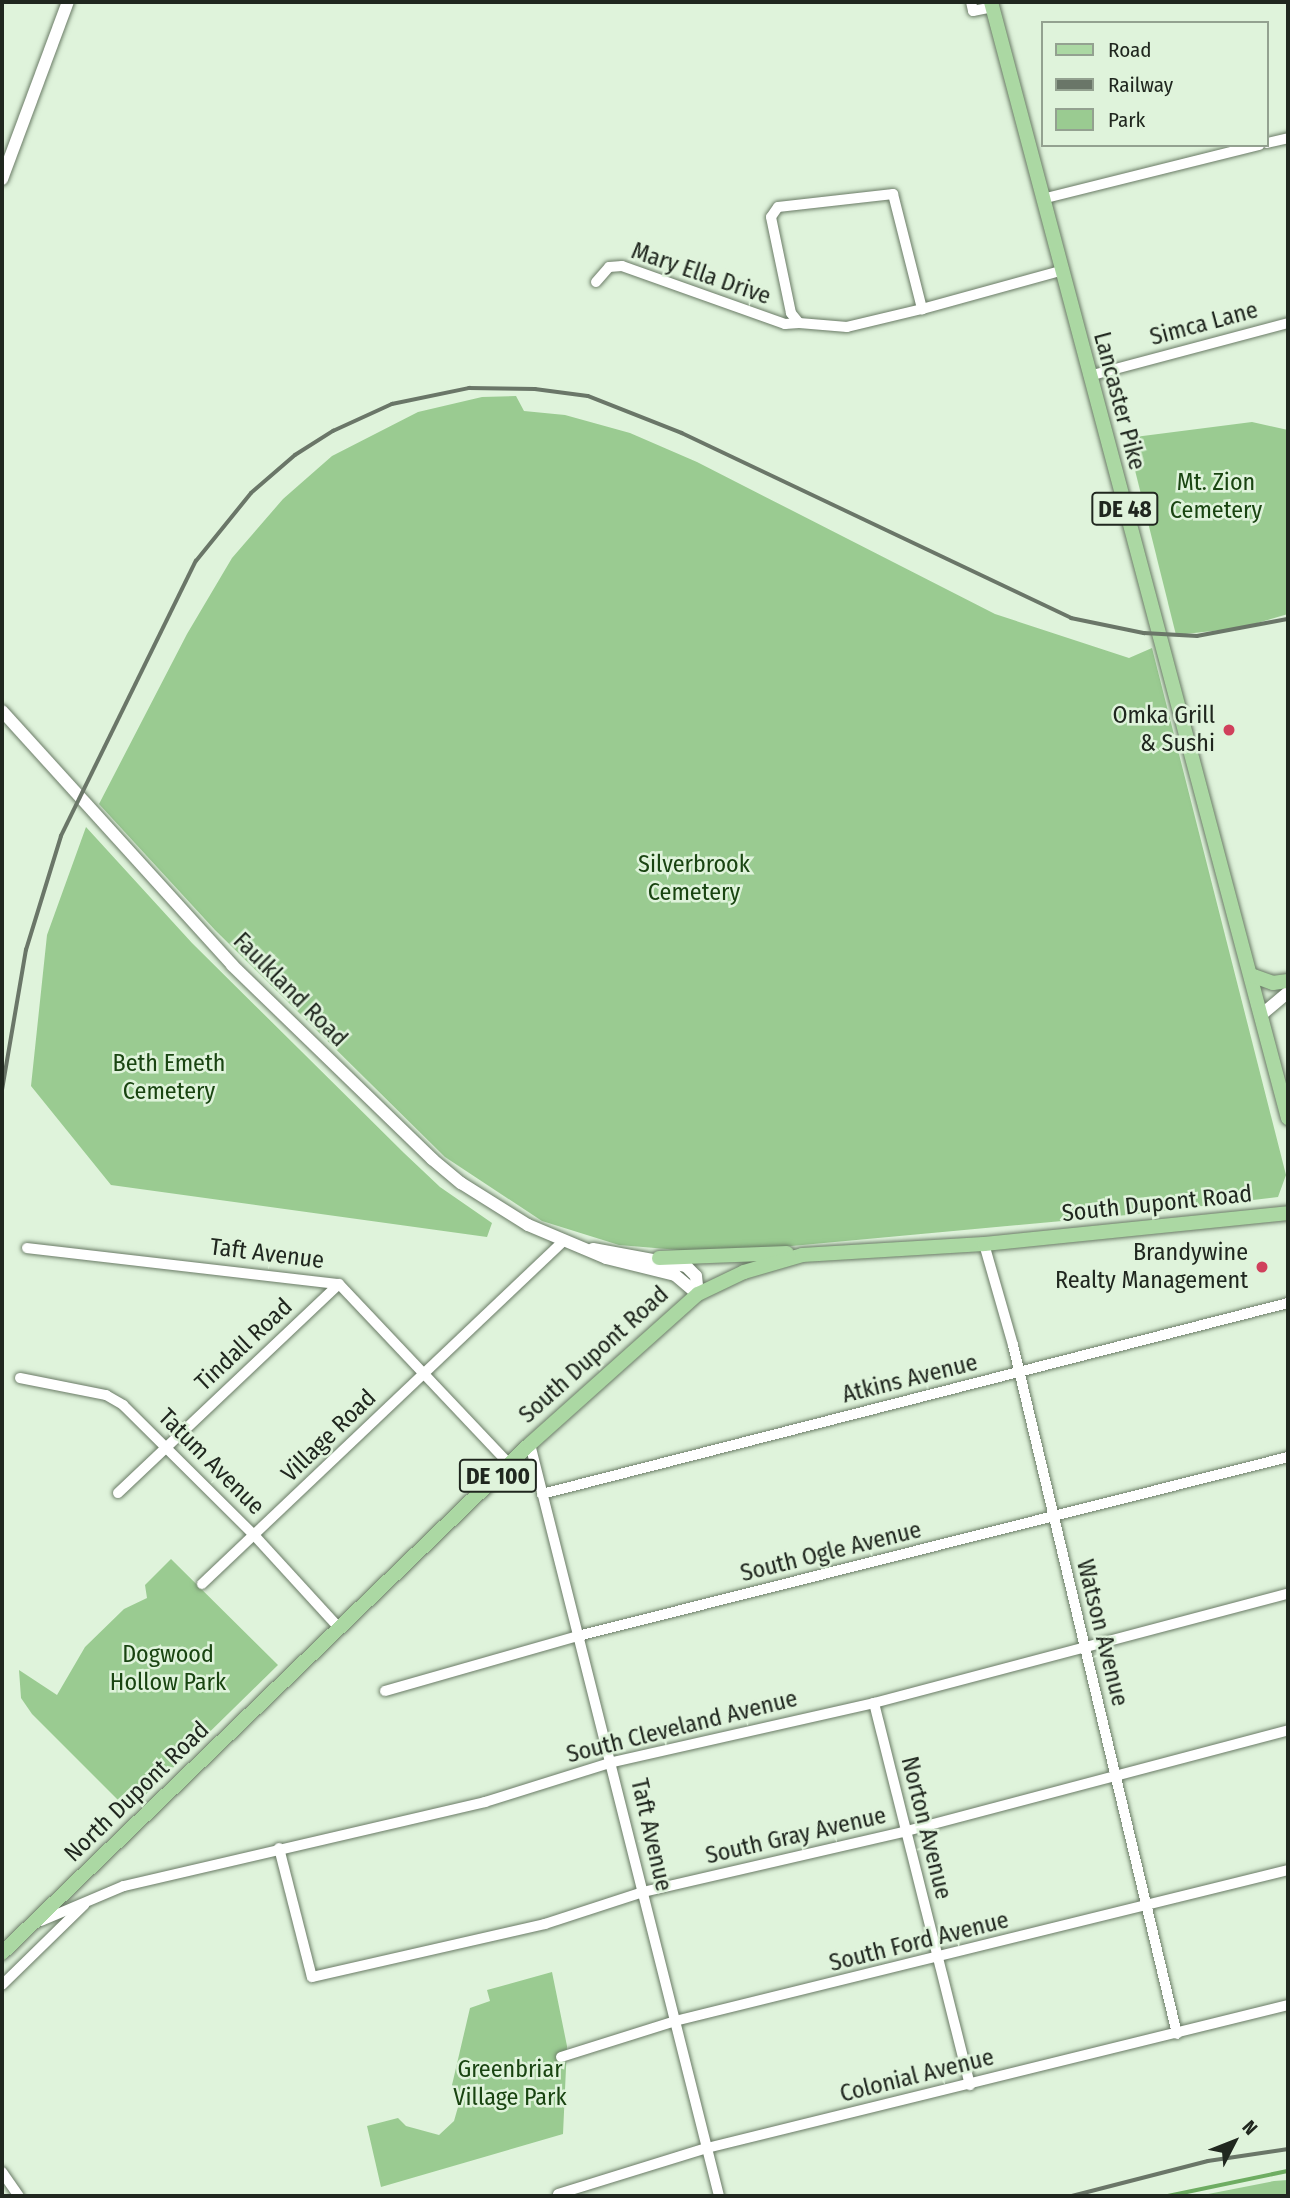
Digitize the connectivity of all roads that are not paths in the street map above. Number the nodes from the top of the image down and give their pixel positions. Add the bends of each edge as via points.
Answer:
1 (68, 2) edge
2 (971, 2) edge
3 (992, 4) edge
4 (1288, 138) edge
5 (1269, 143) edge
6 (1251, 147) edge
7 (2, 179) edge
8 (1042, 199) junction
9 (1060, 271) junction
10 (596, 282) dead end
11 (922, 309) junction
12 (799, 323) junction
13 (1288, 323) edge
14 (1089, 376) junction
15 (2, 710) edge
16 (1251, 975) junction
17 (1288, 981) edge
18 (1288, 992) edge
19 (1261, 1015) junction
20 (1288, 1118) edge
21 (1288, 1213) edge
22 (564, 1240) junction
23 (984, 1244) junction
24 (27, 1248) dead end
25 (589, 1249) junction
26 (802, 1255) junction
27 (659, 1258) junction
28 (339, 1284) junction
29 (698, 1294) junction
30 (1288, 1303) edge
31 (1016, 1373) junction
32 (423, 1374) junction
33 (20, 1378) dead end
34 (530, 1444) junction
35 (168, 1446) junction
36 (1288, 1457) edge
37 (509, 1464) junction
38 (117, 1493) dead end
39 (542, 1494) junction
40 (1052, 1519) junction
41 (255, 1536) junction
42 (202, 1584) dead end
43 (1288, 1594) edge
44 (340, 1629) junction
45 (578, 1636) junction
46 (1084, 1649) junction
47 (304, 1665) joint
48 (385, 1691) dead end
49 (874, 1703) junction
50 (1288, 1730) edge
51 (613, 1762) junction
52 (1117, 1778) junction
53 (903, 1832) junction
54 (279, 1848) junction
55 (1288, 1870) edge
56 (643, 1892) junction
57 (86, 1903) junction
58 (1147, 1907) junction
59 (23, 1933) junction
60 (2, 1953) edge
61 (937, 1960) junction
62 (2, 1985) edge
63 (1288, 2005) edge
64 (675, 2021) junction
65 (1177, 2034) junction
66 (561, 2057) dead end
67 (970, 2085) junction
68 (707, 2148) junction
69 (2, 2172) edge
70 (558, 2194) dead end
71 (19, 2196) edge
72 (719, 2196) edge

1 - 7 main road
2 - 3 street via 973,12
3 - 8 main road, Lancaster Pike / DE 48
4 - 5 street
6 - 8 street
8 - 9 main road, Lancaster Pike / DE 48
9 - 11 street, Mary Ella Drive
9 - 14 main road, Lancaster Pike / DE 48
10 - 12 street, Mary Ella Drive via 609,267 622,266 785,324
11 - 12 street, Mary Ella Drive via 847,327
11 - 12 street, Mary Ella Drive via 893,194 837,198 778,207 771,217 791,313
13 - 14 street, Simca Lane
14 - 16 main road, Lancaster Pike / DE 48
15 - 22 main road, Faulkland Road via 232,965 416,1144 495,1206
16 - 17 main road via 1273,983
16 - 19 main road, Lancaster Pike / DE 48
18 - 19 main road
19 - 20 main road, DE 48
21 - 23 main road, South Dupont Road / DE 100
22 - 25 main road, Faulkland Road
22 - 32 street, Village Road
23 - 26 main road, South Dupont Road / DE 100
23 - 31 street, Watson Avenue
24 - 28 street, Taft Avenue
25 - 27 main road, Faulkland Road
25 - 29 main road, Faulkland Road via 606,1258 674,1275
26 - 27 main road
26 - 29 main road, South Dupont Road / DE 100 via 744,1272
27 - 29 main road, Faulkland Road via 695,1272
28 - 32 street, Taft Avenue
28 - 35 street, Tindall Road
29 - 34 main road, South Dupont Road / DE 100
30 - 31 street, Atkins Avenue
31 - 39 street, Atkins Avenue
31 - 40 street, Watson Avenue
32 - 37 street, Taft Avenue
32 - 41 street, Village Road
33 - 35 street, Tatum Avenue via 114,1398
34 - 37 main road, South Dupont Road / DE 100
34 - 39 street, Taft Avenue
35 - 38 street, Tindall Road
35 - 41 street, Tatum Avenue
36 - 40 street, South Ogle Avenue
37 - 44 main road, South Dupont Road / DE 100
39 - 45 street, Taft Avenue
40 - 45 street, South Ogle Avenue
40 - 46 street, Watson Avenue
41 - 42 street, Village Road
41 - 44 street, Tatum Avenue
43 - 46 street, South Cleveland Avenue
44 - 47 main road, South Dupont Road / DE 100
45 - 48 street, South Ogle Avenue
45 - 51 street, Taft Avenue
46 - 49 street, South Cleveland Avenue
46 - 52 street, Watson Avenue
47 - 59 main road, North Dupont Road / DE 100
49 - 51 street, South Cleveland Avenue
49 - 53 street, Norton Avenue
50 - 52 street, South Gray Avenue
51 - 54 street, South Cleveland Avenue via 485,1802
51 - 56 street, Taft Avenue
52 - 53 street, South Gray Avenue
52 - 58 street, Watson Avenue
53 - 56 street, South Gray Avenue
53 - 61 street, Norton Avenue
54 - 56 street, South Gray Avenue via 312,1977 545,1924
54 - 57 street, South Cleveland Avenue via 124,1886
55 - 58 street, South Ford Avenue
56 - 64 street, Taft Avenue
57 - 59 street, South Cleveland Avenue via 61,1909
57 - 62 street, South Cleveland Avenue
58 - 61 street, South Ford Avenue
58 - 65 street, Watson Avenue
59 - 60 main road, North Dupont Road / DE 100
61 - 64 street, South Ford Avenue
61 - 67 street, Norton Avenue
63 - 65 street, Colonial Avenue
64 - 66 street, South Ford Avenue
64 - 68 street, Taft Avenue
65 - 67 street, Colonial Avenue
67 - 68 street, Colonial Avenue
68 - 70 street, Colonial Avenue
68 - 72 street, Taft Avenue
69 - 71 street

